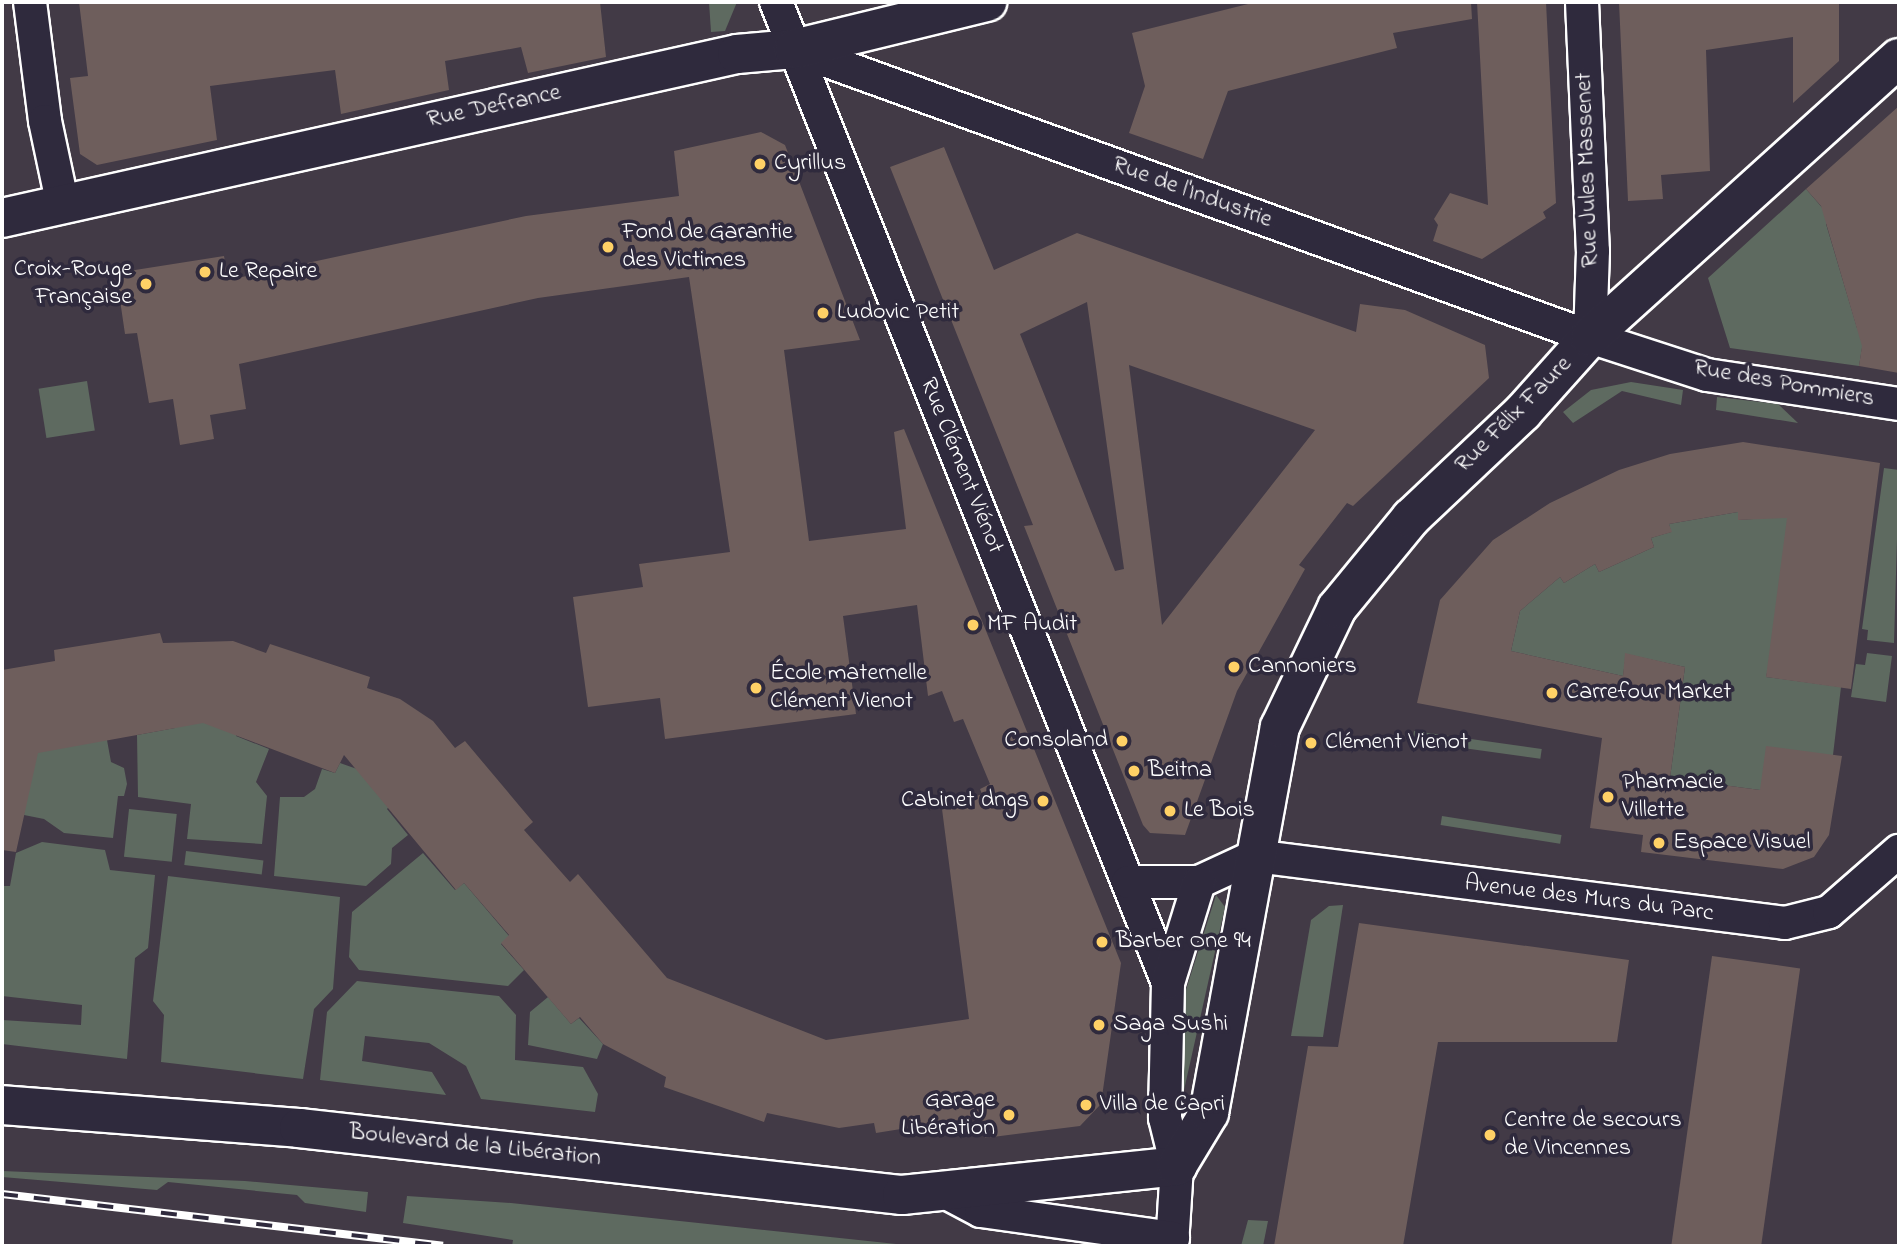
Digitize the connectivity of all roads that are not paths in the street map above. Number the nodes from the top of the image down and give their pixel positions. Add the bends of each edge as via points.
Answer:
1 (30, 2) edge
2 (776, 2) edge
3 (987, 2) edge
4 (1582, 2) edge
5 (794, 49) junction
6 (1899, 58) edge
7 (63, 206) junction
8 (2, 218) edge
9 (1590, 337) junction
10 (1899, 404) edge
11 (1899, 851) edge
12 (1255, 856) junction
13 (1128, 882) junction
14 (1199, 882) junction
15 (1168, 983) junction
16 (2, 1105) edge
17 (1177, 1166) junction
18 (947, 1193) junction
19 (1172, 1242) edge

1 - 7 street
2 - 5 street, Rue Clément Viénot
3 - 5 main road, Rue Defrance
4 - 9 street, Rue Jules Massenet via 1593,251
5 - 7 main road, Rue Defrance via 724,57
5 - 9 street, Rue de l'Industrie
5 - 13 street, Rue Clément Viénot
6 - 9 main road, Rue Félix Faure
7 - 8 main road, Rue Defrance
9 - 10 street, Rue des Pommiers via 1707,374
9 - 12 main road, Rue Félix Faure via 1523,412 1411,517 1337,608 1279,727
11 - 12 street, Avenue des Murs du Parc via 1829,912 1785,923
12 - 14 street
12 - 17 main road, Rue Félix Faure via 1209,1113
13 - 14 street
13 - 15 street, Rue Clément Viénot
14 - 15 street
15 - 17 street, Rue Clément Viénot via 1165,1118
16 - 18 main road, Boulevard de la Libération via 299,1128 902,1195
17 - 18 main road, Boulevard de la Libération
17 - 19 street, Rue Clément Viénot
18 - 19 street via 981,1211

